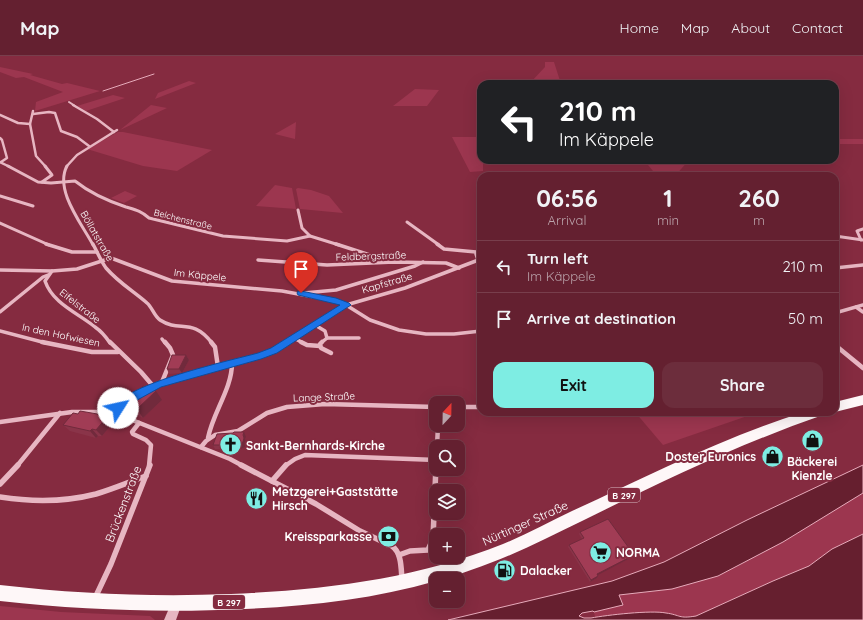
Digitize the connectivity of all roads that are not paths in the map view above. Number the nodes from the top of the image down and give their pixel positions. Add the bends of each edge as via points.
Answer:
1 (69, 102) dead end
2 (0, 115) edge
3 (30, 124) junction
4 (0, 138) edge
5 (89, 146) junction
6 (1, 162) edge
7 (42, 182) junction
8 (61, 182) junction
9 (0, 196) edge
10 (33, 206) dead end
11 (298, 210) dead end
12 (407, 222) dead end
13 (0, 223) edge
14 (863, 229) edge
15 (310, 236) junction
16 (839, 237) edge
17 (862, 240) edge
18 (97, 252) junction
19 (476, 252) joint
20 (477, 258) edge
21 (102, 260) junction
22 (258, 260) dead end
23 (477, 261) edge
24 (383, 262) junction
25 (424, 262) junction
26 (863, 265) edge
27 (459, 268) junction
28 (839, 268) edge
29 (0, 270) edge
30 (52, 271) junction
31 (49, 275) junction
32 (301, 293) junction
33 (346, 305) junction
34 (863, 305) edge
35 (856, 307) junction
36 (0, 312) edge
37 (839, 312) edge
38 (863, 312) edge
39 (315, 325) junction
40 (0, 331) edge
41 (477, 331) edge
42 (294, 338) junction
43 (327, 338) junction
44 (359, 338) dead end
45 (162, 339) dead end
46 (320, 346) junction
47 (839, 348) edge
48 (118, 352) junction
49 (331, 353) dead end
50 (232, 363) junction
51 (218, 367) junction
52 (863, 368) edge
53 (162, 382) junction
54 (153, 386) junction
55 (863, 400) edge
56 (839, 406) edge
57 (429, 407) edge
58 (477, 407) edge
59 (465, 408) edge
60 (117, 412) junction
61 (60, 413) junction
62 (809, 416) edge
63 (0, 422) edge
64 (139, 422) junction
65 (208, 438) junction
66 (201, 447) junction
67 (429, 460) edge
68 (146, 476) junction
69 (435, 476) edge
70 (272, 481) junction
71 (0, 484) edge
72 (0, 496) edge
73 (399, 556) junction
74 (402, 582) junction
75 (0, 593) edge
76 (94, 601) junction
77 (177, 603) junction
78 (170, 620) edge

1 - 5 street via 115,131
2 - 3 street via 18,123
3 - 5 street via 33,112 55,113 61,131
3 - 7 street via 36,156 52,175
4 - 6 street via 7,158
5 - 8 street via 71,158
6 - 7 street
7 - 8 street, Belchenstraße
8 - 15 street, Belchenstraße via 78,182 86,190 141,211 149,218 223,236 287,241
8 - 18 street, Böllatstraße via 65,195
9 - 10 street
11 - 15 street via 302,228
12 - 19 street via 444,249
13 - 18 street via 64,250
14 - 17 street via 857,231
15 - 24 street via 376,257
16 - 17 street
18 - 21 street, Böllatstraße
19 - 20 street, Kapfstraße
21 - 30 street via 76,268
21 - 32 street, Im Käppele via 118,260 172,281
21 - 51 street, Böllatstraße via 112,275 148,304 159,319 196,328 205,334 216,347
22 - 24 street, Feldbergstraße via 327,265
23 - 27 street, Kapfstraße
24 - 25 street, Feldbergstraße
25 - 27 street, Feldbergstraße via 446,263
25 - 32 street, Im Käppele via 336,290
26 - 28 street
27 - 33 street, Kapfstraße via 405,288
29 - 30 street
30 - 31 street
31 - 36 street via 42,277
31 - 48 street, Eifelstraße via 45,281 51,293 97,329
32 - 33 street, Im Käppele
33 - 39 street, Kapfstraße
33 - 41 street, Im Käppele via 370,320 399,330 433,334
34 - 35 street
35 - 37 street
35 - 38 street
39 - 42 street, Kapfstraße
39 - 43 street via 325,331
40 - 48 street, In den Hofwiesen via 100,354
42 - 46 street via 307,345
42 - 50 street, Kapfstraße via 268,353
43 - 44 street
43 - 46 street
45 - 53 street via 173,355
46 - 49 street
47 - 52 street
48 - 54 street, Eifelstraße via 148,378
50 - 51 street, Kapfstraße
50 - 65 street via 232,372
51 - 53 street, Kapfstraße
53 - 54 street, Kapfstraße
54 - 60 street, Kapfstraße via 122,404
55 - 56 main road
57 - 65 street, Lange Straße via 305,405 266,413 240,431 215,434
58 - 59 street
60 - 61 street
60 - 64 street
61 - 63 street
61 - 71 street
62 - 74 main road, Nürtinger Straße / B 297 via 738,441 502,551 429,576
64 - 66 street
64 - 68 street, Brückenstraße via 133,429 133,434 151,445 150,464
65 - 66 street
66 - 70 street
67 - 70 street via 305,456 287,464
68 - 72 street via 103,492 72,499 40,500
68 - 76 street, Brückenstraße
69 - 73 street via 432,544 428,550 410,551
70 - 73 street via 392,546
73 - 74 street
74 - 77 main road, B 297 via 357,591 303,597
75 - 76 main road, B 297
76 - 77 main road, B 297
77 - 78 street

